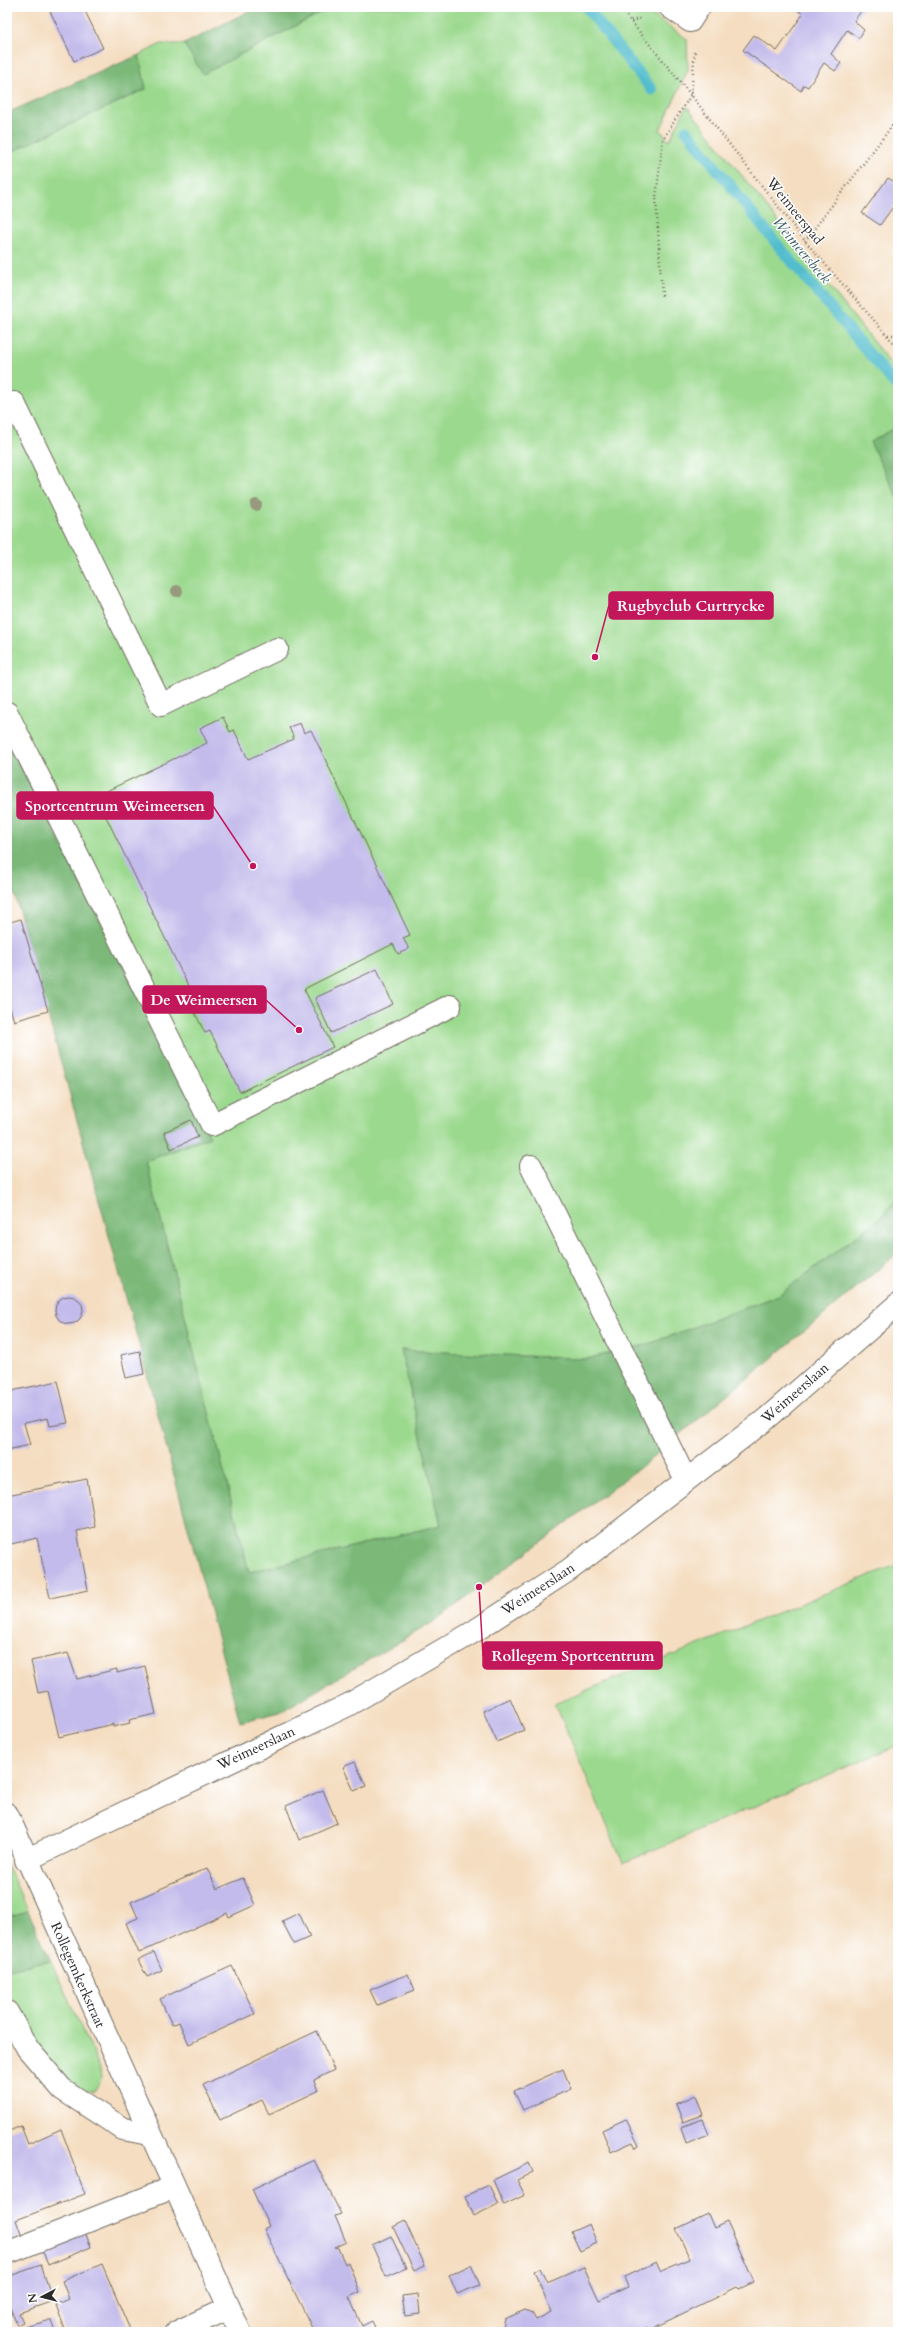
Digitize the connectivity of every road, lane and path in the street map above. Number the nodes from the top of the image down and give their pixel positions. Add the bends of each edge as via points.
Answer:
1 (619, 7) edge
2 (670, 7) edge
3 (695, 14) edge
4 (691, 95) junction
5 (898, 118) edge
6 (805, 241) junction
7 (662, 296) dead end
8 (898, 335) edge
9 (888, 336) junction
10 (898, 348) edge
11 (14, 404) dead end
12 (277, 649) dead end
13 (7, 713) edge
14 (450, 1006) dead end
15 (531, 1166) dead end
16 (898, 1304) edge
17 (686, 1480) junction
18 (7, 1814) edge
19 (26, 1860) junction
20 (7, 2012) edge
21 (150, 2134) junction
22 (174, 2187) junction
23 (7, 2253) edge
24 (229, 2308) junction
25 (177, 2332) edge
26 (240, 2332) edge

1 - 4 path, Weimeerspad
2 - 3 street
3 - 4 path via 696,54
4 - 6 path, Weimeerspad
4 - 7 path via 664,139 656,198
5 - 6 path
6 - 9 path, Weimeerspad
8 - 9 path
9 - 10 path, Weimeerspad
11 - 12 street via 161,705
13 - 14 street via 212,1124
15 - 17 street
16 - 17 street, Weimeerslaan via 765,1420
17 - 19 street, Weimeerslaan via 569,1570 470,1634 348,1705
18 - 19 street, Rollegemkerkstraat
19 - 21 street, Rollegemkerkstraat
20 - 21 street via 28,2049 62,2089 123,2129
21 - 22 street, Rollegemkerkstraat
22 - 23 street
22 - 24 street, Rollegemkerkstraat
24 - 25 street
24 - 26 street, Rollegemkerkstraat

